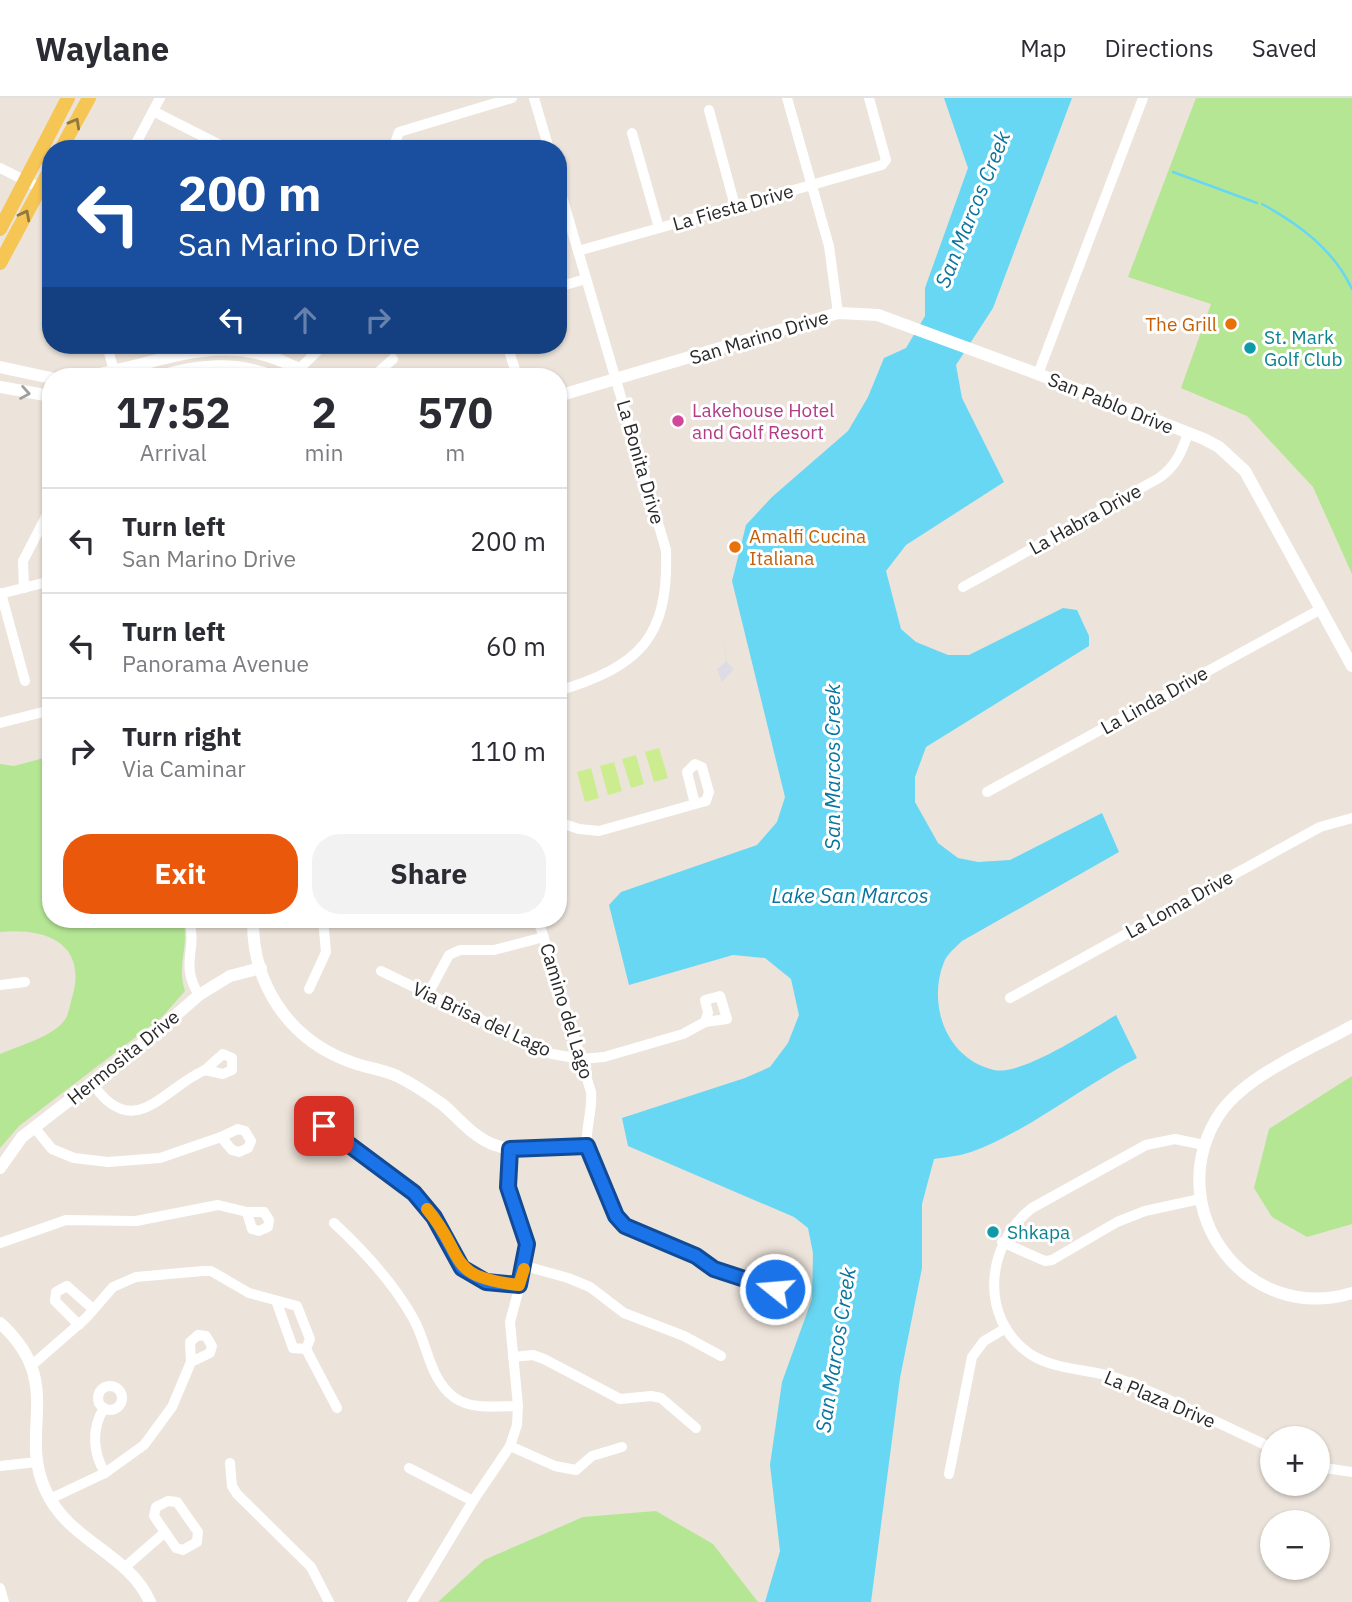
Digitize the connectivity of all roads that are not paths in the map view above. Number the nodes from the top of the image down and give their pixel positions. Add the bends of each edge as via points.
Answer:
1 (68, 98) edge
2 (89, 98) edge
3 (160, 98) edge
4 (512, 98) edge
5 (534, 98) edge
6 (787, 98) edge
7 (869, 98) edge
8 (1143, 98) edge
9 (709, 110) dead end
10 (153, 111) junction
11 (632, 132) dead end
12 (46, 140) edge
13 (66, 140) edge
14 (138, 140) edge
15 (210, 140) edge
16 (396, 140) edge
17 (546, 140) edge
18 (42, 148) edge
19 (0, 168) edge
20 (25, 181) junction
21 (42, 184) edge
22 (811, 185) junction
23 (40, 188) junction
24 (735, 206) junction
25 (567, 214) edge
26 (659, 228) junction
27 (0, 229) edge
28 (578, 251) junction
29 (0, 263) edge
30 (586, 279) junction
31 (567, 284) edge
32 (838, 313) junction
33 (174, 354) edge
34 (263, 354) edge
35 (510, 354) dead end
36 (393, 359) dead end
37 (0, 367) edge
38 (133, 368) edge
39 (192, 368) edge
40 (249, 368) edge
41 (293, 368) edge
42 (383, 368) edge
43 (514, 368) edge
44 (1038, 374) junction
45 (42, 376) edge
46 (617, 379) junction
47 (0, 387) edge
48 (567, 393) edge
49 (42, 394) edge
50 (1188, 434) junction
51 (42, 524) edge
52 (42, 583) edge
53 (963, 587) dead end
54 (24, 588) junction
55 (0, 594) edge
56 (1321, 609) junction
57 (1352, 666) edge
58 (25, 681) dead end
59 (567, 688) edge
60 (42, 712) edge
61 (0, 723) edge
62 (987, 792) dead end
63 (695, 804) dead end
64 (1352, 818) edge
65 (567, 825) edge
66 (191, 928) edge
67 (254, 928) edge
68 (324, 928) edge
69 (541, 928) edge
70 (544, 937) junction
71 (261, 968) junction
72 (381, 971) dead end
73 (25, 982) dead end
74 (0, 985) edge
75 (309, 989) dead end
76 (428, 994) junction
77 (199, 995) junction
78 (1010, 998) dead end
79 (705, 1022) dead end
80 (1352, 1026) edge
81 (582, 1059) junction
82 (205, 1070) dead end
83 (93, 1083) junction
84 (324, 1126) dead end
85 (34, 1127) junction
86 (221, 1137) dead end
87 (1204, 1145) junction
88 (587, 1146) junction
89 (510, 1149) junction
90 (0, 1168) edge
91 (1200, 1199) junction
92 (247, 1212) dead end
93 (334, 1223) dead end
94 (1002, 1242) junction
95 (0, 1244) edge
96 (525, 1266) junction
97 (519, 1285) junction
98 (775, 1289) dead end
99 (1352, 1293) edge
100 (277, 1303) junction
101 (93, 1309) junction
102 (0, 1323) edge
103 (79, 1325) junction
104 (1006, 1328) junction
105 (306, 1349) junction
106 (721, 1356) dead end
107 (513, 1357) junction
108 (191, 1362) dead end
109 (31, 1366) junction
110 (518, 1406) junction
111 (337, 1408) dead end
112 (104, 1409) dead end
113 (696, 1428) dead end
114 (1260, 1443) edge
115 (510, 1446) junction
116 (622, 1447) dead end
117 (37, 1462) junction
118 (229, 1463) dead end
119 (0, 1466) edge
120 (409, 1468) dead end
121 (1330, 1469) edge
122 (1352, 1472) edge
123 (105, 1473) junction
124 (949, 1474) dead end
125 (50, 1499) junction
126 (472, 1501) junction
127 (164, 1533) junction
128 (124, 1568) junction
129 (0, 1588) edge
130 (4, 1602) edge
131 (150, 1602) edge
132 (330, 1602) edge
133 (412, 1602) edge

1 - 12 main road
13 -> 2 main road
3 - 10 street
4 - 16 street via 399,132
5 - 17 street
6 - 22 street
7 - 22 street, La Fiesta Drive via 886,160
8 - 44 street, San Pablo Drive
9 - 24 street
10 - 14 street
10 - 15 street
11 - 26 street
18 - 20 main road
19 - 20 street
20 - 23 street
20 - 27 main road
21 - 23 main road
22 - 24 street, La Fiesta Drive
22 - 32 street via 830,246
29 -> 23 main road
24 - 26 street, La Fiesta Drive
25 - 28 street, La Bonita Drive
26 - 28 street, La Fiesta Drive
28 - 30 street, La Bonita Drive
30 - 31 street
30 - 46 street, La Bonita Drive
32 - 44 street, San Marino Drive via 878,315
32 - 46 street, San Marino Drive
33 - 38 street
34 - 41 street
35 - 43 street
36 - 42 street
37 - 45 street
39 - 40 street
44 - 50 street, San Pablo Drive
46 - 48 street, San Marino Drive
46 - 59 street, La Bonita Drive via 666,550 667,583 655,626 642,648 620,668
47 -> 49 street
50 - 53 street, La Habra Drive via 1181,455 1160,478
50 - 56 street, San Pablo Drive via 1220,447 1245,471
51 - 54 street via 23,561
52 - 54 street
54 - 55 street
55 - 58 street
56 - 57 street, San Pablo Drive
56 - 62 street, La Linda Drive
60 - 61 street
63 - 65 street via 599,831
64 - 78 street, La Loma Drive via 1320,827
66 - 77 street via 188,972
67 - 71 street
68 - 75 street via 326,953
69 - 70 street, Camino del Lago
70 - 76 street via 449,955
70 - 81 street, Camino del Lago
71 - 77 street, Hermosita Drive via 230,976
71 - 89 street via 280,1013 312,1043 351,1062 397,1076 443,1105 477,1137
72 - 76 street, Via Brisa del Lago
73 - 74 street
76 - 81 street, Via Brisa del Lago via 552,1054
77 - 83 street, Hermosita Drive
79 - 81 street, Via Brisa del Lago via 683,1034
80 - 87 street via 1247,1085 1218,1116
81 - 88 street, Camino del Lago via 593,1105
82 - 83 street via 160,1101 138,1110 109,1102
83 - 85 street, Hermosita Drive
84 - 97 street via 414,1193 434,1217 462,1268 486,1282
85 - 86 street via 52,1149 108,1163 160,1158
85 - 90 street, Hermosita Drive
87 - 91 street
87 - 94 street, La Plaza Drive via 1175,1139 1146,1145 1032,1208
88 - 89 street
88 - 98 street via 616,1216 625,1226 696,1256 714,1269
89 - 96 street via 508,1187 526,1237
91 - 94 street via 1117,1222 1052,1260
91 - 99 street via 1215,1241 1238,1270 1255,1282 1307,1298
92 - 95 street via 218,1205 136,1221 66,1220
93 - 110 street via 371,1259 413,1318 438,1379 452,1396 464,1403
94 - 104 street, La Plaza Drive via 993,1276 995,1299
96 - 97 street
96 - 106 street via 590,1287 624,1313
97 - 107 street via 510,1322
100 - 101 street via 203,1271 126,1280
100 - 105 street via 290,1343 298,1350
100 - 105 street via 294,1304 299,1309 310,1339
101 - 103 street
101 - 103 street via 68,1286 55,1292 55,1301
102 - 109 street
103 - 109 street
104 - 114 street, La Plaza Drive via 1021,1346 1049,1363 1120,1379
104 - 124 street via 984,1340 972,1357
105 - 111 street
107 - 110 street
107 - 113 street via 544,1359 620,1399 661,1398
108 - 123 street via 159,1428 136,1452
109 - 117 street via 39,1403
110 - 115 street
112 - 123 street via 95,1431 99,1463
115 - 116 street via 576,1471 592,1456
115 - 126 street
117 - 119 street
117 - 125 street
118 - 132 street via 237,1494 312,1567
120 - 126 street
121 - 122 street
123 - 125 street
125 - 128 street via 72,1529
126 - 133 street
127 - 127 street via 183,1550 197,1542 198,1532 177,1502 156,1507 154,1516
127 - 128 street
128 - 131 street
129 - 130 street

